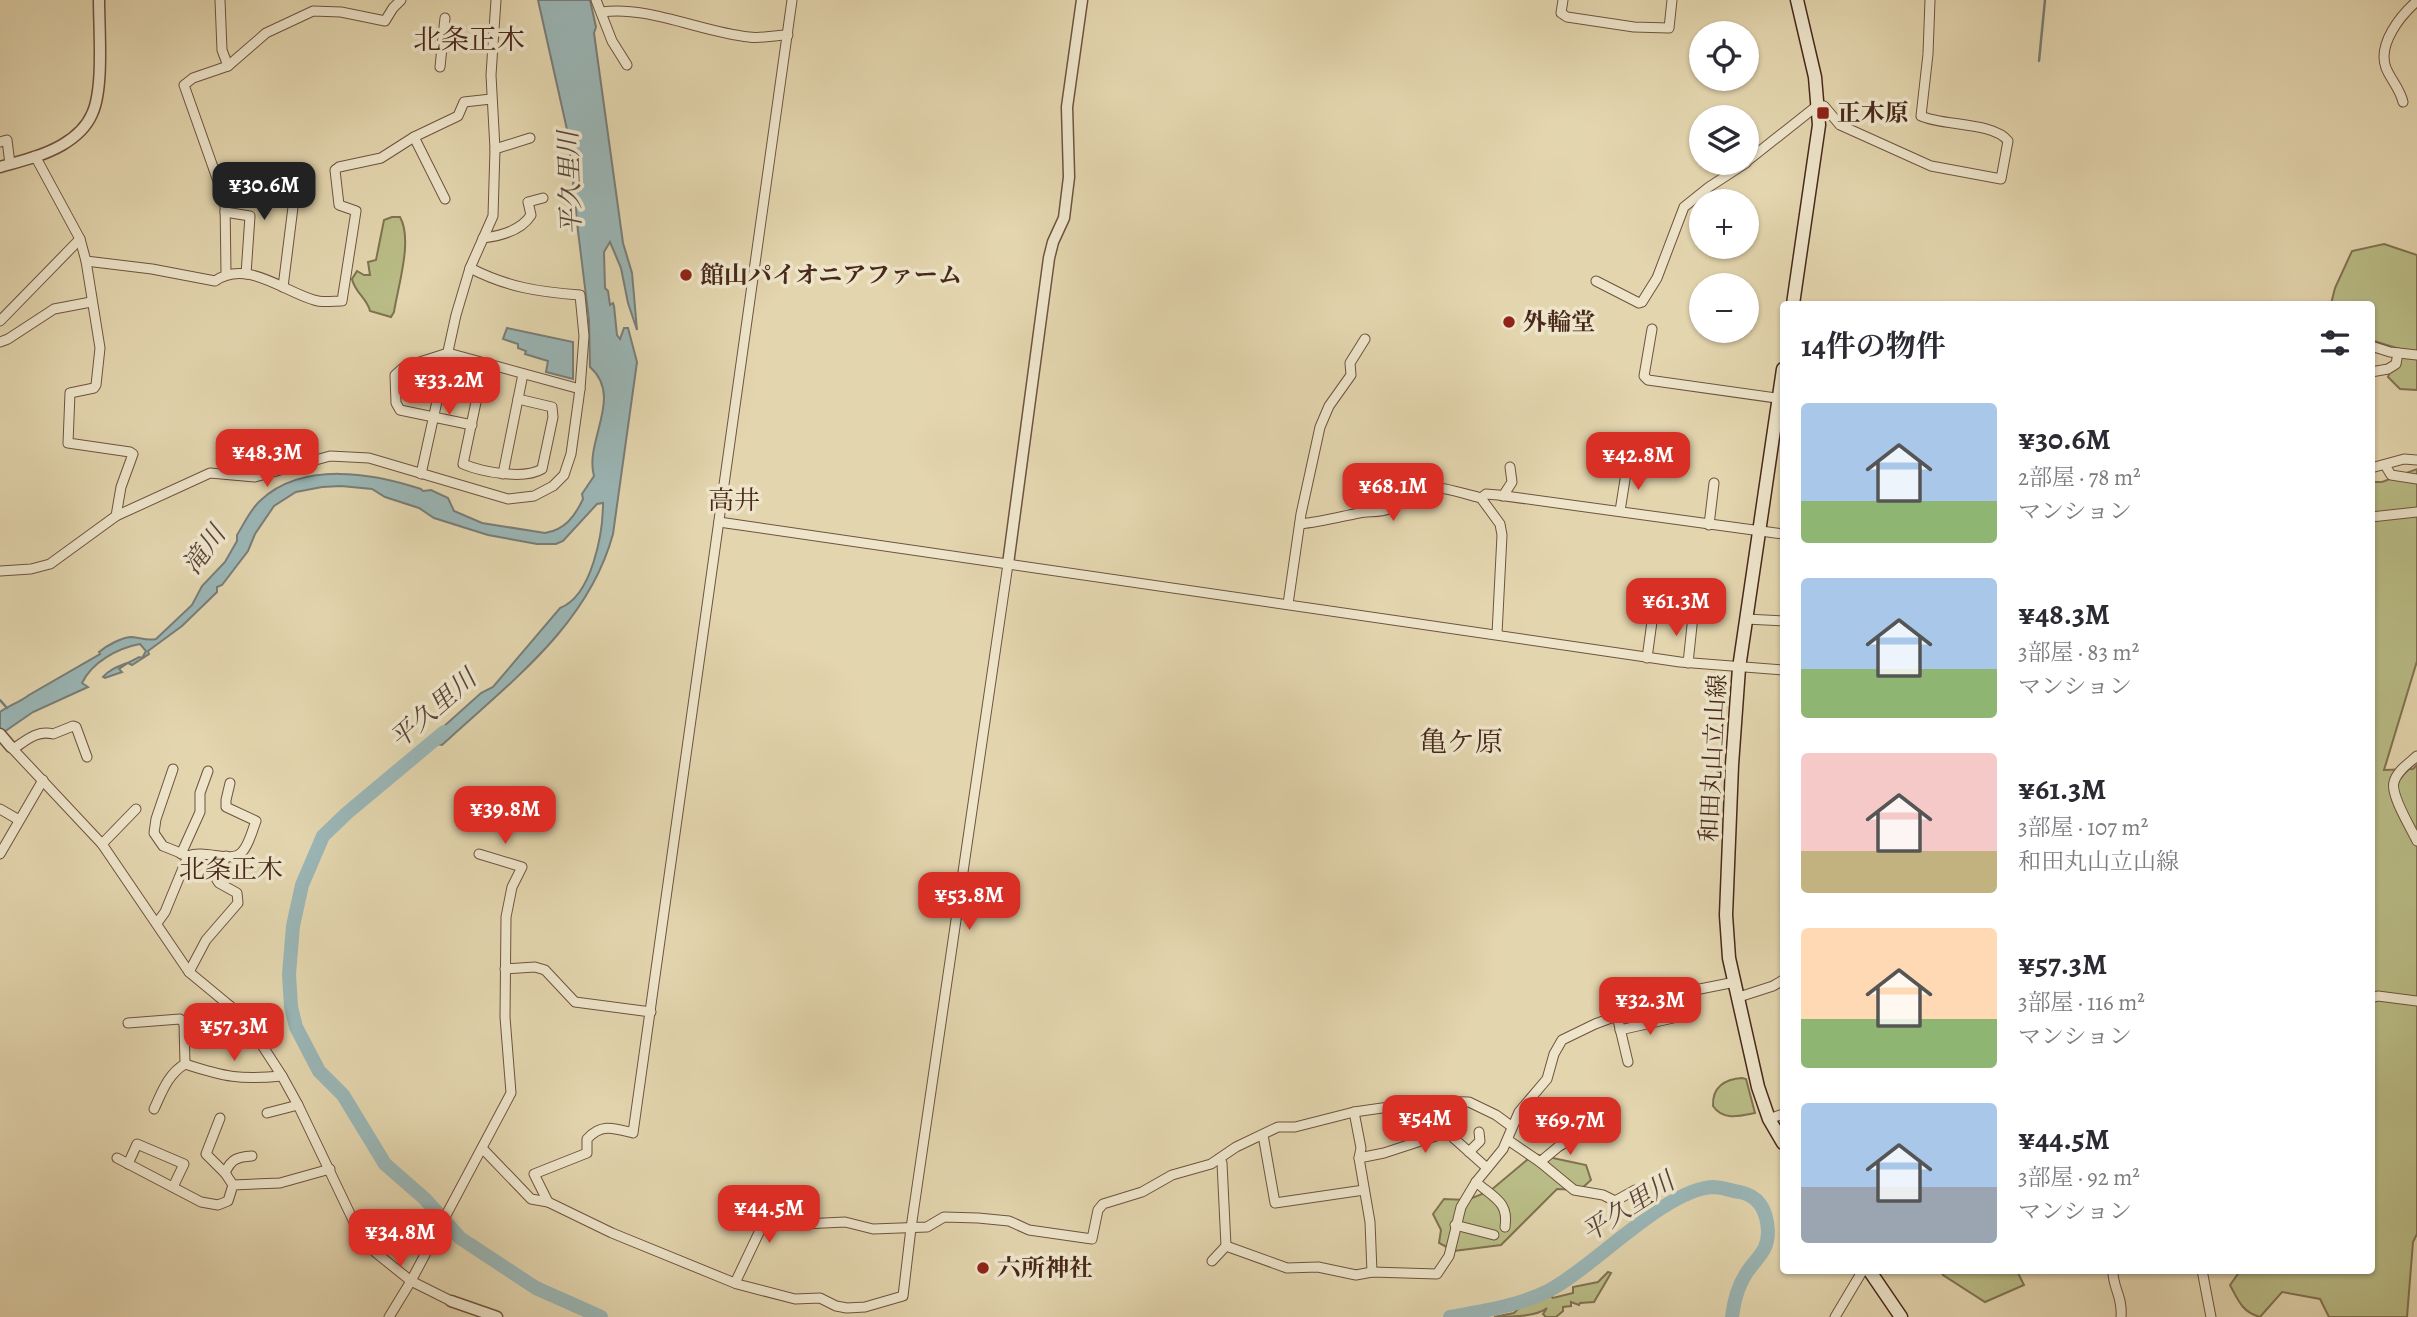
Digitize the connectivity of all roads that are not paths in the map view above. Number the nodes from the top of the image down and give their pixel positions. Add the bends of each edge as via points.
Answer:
1 (99, 0) edge
2 (220, 0) edge
3 (401, 0) edge
4 (496, 0) edge
5 (596, 0) edge
6 (792, 0) edge
7 (1082, 0) edge
8 (1563, 0) edge
9 (1672, 0) edge
10 (1797, 0) edge
11 (1930, 0) edge
12 (2417, 1) edge
13 (603, 12) junction
14 (445, 18) dead end
15 (788, 34) junction
16 (627, 65) dead end
17 (228, 66) junction
18 (440, 67) dead end
19 (491, 99) junction
20 (2403, 102) dead end
21 (1818, 105) junction
22 (414, 137) junction
23 (530, 138) dead end
24 (0, 142) edge
25 (495, 149) junction
26 (1759, 153) edge
27 (35, 156) junction
28 (5, 166) edge
29 (1728, 175) edge
30 (543, 198) dead end
31 (445, 200) dead end
32 (293, 206) dead end
33 (225, 212) junction
34 (483, 238) junction
35 (79, 239) junction
36 (86, 261) junction
37 (470, 268) junction
38 (226, 273) junction
39 (246, 274) junction
40 (1596, 281) dead end
41 (283, 287) junction
42 (1793, 301) edge
43 (91, 302) junction
44 (0, 321) edge
45 (1652, 329) dead end
46 (1365, 339) dead end
47 (0, 342) edge
48 (2375, 347) edge
49 (448, 353) junction
50 (2398, 353) junction
51 (2417, 355) edge
52 (484, 364) junction
53 (2375, 371) edge
54 (523, 374) junction
55 (580, 389) junction
56 (1780, 398) edge
57 (518, 399) junction
58 (1780, 404) edge
59 (433, 417) junction
60 (472, 425) junction
61 (2417, 460) edge
62 (2385, 465) junction
63 (1510, 467) dead end
64 (1626, 467) dead end
65 (2375, 467) edge
66 (421, 474) junction
67 (503, 474) junction
68 (2417, 479) edge
69 (1714, 483) dead end
70 (1503, 496) junction
71 (1481, 498) junction
72 (1620, 511) junction
73 (2417, 512) edge
74 (116, 516) junction
75 (2375, 517) edge
76 (719, 523) junction
77 (1300, 524) junction
78 (1709, 525) junction
79 (1759, 531) junction
80 (1780, 534) edge
81 (1008, 565) junction
82 (0, 570) edge
83 (1288, 604) junction
84 (1654, 607) dead end
85 (1693, 616) dead end
86 (1746, 619) junction
87 (1780, 621) edge
88 (1497, 635) junction
89 (1647, 658) junction
90 (1688, 663) junction
91 (1739, 668) junction
92 (1780, 670) edge
93 (0, 734) edge
94 (12, 748) junction
95 (2417, 756) edge
96 (87, 757) dead end
97 (173, 769) dead end
98 (208, 771) dead end
99 (43, 780) junction
100 (230, 783) dead end
101 (0, 809) edge
102 (136, 809) dead end
103 (19, 820) junction
104 (2417, 841) edge
105 (102, 844) junction
106 (0, 854) edge
107 (479, 854) dead end
108 (185, 855) junction
109 (226, 856) junction
110 (158, 923) junction
111 (505, 969) junction
112 (189, 972) junction
113 (1735, 982) junction
114 (1780, 982) edge
115 (1739, 997) junction
116 (2375, 997) edge
117 (2417, 1001) edge
118 (230, 1006) junction
119 (650, 1012) junction
120 (1617, 1016) junction
121 (1674, 1017) dead end
122 (184, 1022) junction
123 (128, 1023) dead end
124 (1620, 1030) junction
125 (1628, 1062) dead end
126 (185, 1064) junction
127 (282, 1076) junction
128 (298, 1105) junction
129 (154, 1109) dead end
130 (1354, 1112) junction
131 (267, 1113) dead end
132 (1780, 1115) edge
133 (220, 1118) dead end
134 (1769, 1119) junction
135 (1511, 1126) junction
136 (1586, 1130) dead end
137 (1479, 1132) dead end
138 (1263, 1135) junction
139 (1780, 1138) edge
140 (1508, 1140) junction
141 (482, 1148) junction
142 (1469, 1152) junction
143 (252, 1156) dead end
144 (117, 1158) dead end
145 (1359, 1158) junction
146 (1219, 1159) junction
147 (1540, 1162) junction
148 (128, 1164) junction
149 (1487, 1168) junction
150 (330, 1169) junction
151 (225, 1172) junction
152 (1476, 1182) junction
153 (233, 1185) junction
154 (173, 1187) junction
155 (1364, 1190) junction
156 (1635, 1190) dead end
157 (765, 1197) dead end
158 (548, 1202) junction
159 (762, 1226) junction
160 (1455, 1226) junction
161 (1505, 1227) dead end
162 (911, 1228) junction
163 (1494, 1235) dead end
164 (1226, 1246) junction
165 (1212, 1261) dead end
166 (1371, 1272) junction
167 (1861, 1274) edge
168 (1872, 1274) edge
169 (2113, 1274) edge
170 (2203, 1274) edge
171 (411, 1281) junction
172 (735, 1283) junction
173 (451, 1301) joint
174 (389, 1317) edge
175 (497, 1317) edge
176 (1835, 1317) edge
177 (1901, 1317) edge
178 (2121, 1317) edge
179 (2211, 1317) edge

1 - 27 street via 98,94 93,113 63,145
2 - 17 street via 222,50
3 - 17 street via 385,21 313,11 266,33
4 - 19 street
5 - 13 street
6 - 15 street
7 - 81 street via 1067,107 1069,177 1064,218 1049,258
8 - 9 street via 1561,13 1567,17 1650,29 1669,28
10 - 21 main road
11 - 21 street via 1921,116 2004,136 2008,142 2001,179 1931,166 1840,125
12 - 20 street via 2391,34 2383,59
13 - 15 street via 637,13 752,38
13 - 16 street via 612,41
14 - 18 street
15 - 76 street
17 - 33 street via 184,85
19 - 22 street via 464,102 458,116
19 - 25 street
21 - 26 street
21 - 42 main road via 1817,143
22 - 31 street
22 - 41 street via 382,158 335,170 339,205 356,211 342,301 316,301
23 - 25 street
24 - 28 street via 7,140
25 - 34 street via 493,216
27 - 28 street
27 - 35 street
29 - 40 street via 1684,207 1657,278 1642,302
30 - 34 street via 528,202 531,215 527,223
32 - 41 street
33 - 38 street
33 - 39 street via 250,216
34 - 37 street
35 - 36 street
35 - 44 street
36 - 38 street via 215,281
36 - 43 street
37 - 49 street
37 - 55 street via 528,290 580,295 584,336
38 - 39 street
39 - 41 street
43 - 47 street via 54,309
43 - 74 street via 100,348 98,382 94,388 70,393 68,443 132,454
45 - 56 street via 1644,376 1648,380
46 - 77 street via 1350,363 1351,375 1328,406 1320,427
48 - 50 street
49 - 52 street
49 - 59 street
49 - 59 street via 404,366 395,375 400,410
50 - 51 street
50 - 53 street via 2396,364
52 - 54 street
52 - 60 street
54 - 55 street
54 - 57 street
55 - 66 street via 571,454 564,475 553,486 534,496 508,499
57 - 67 street
57 - 67 street via 552,407 553,417 542,469
58 - 79 main road, 和田丸山立山線
59 - 60 street
59 - 66 street
60 - 67 street via 463,464
61 - 62 street
62 - 65 street
62 - 68 street via 2391,475
63 - 70 street via 1512,482
64 - 72 street
66 - 74 street via 369,458 330,456 255,477 211,473
69 - 78 street
70 - 71 street via 1486,494
70 - 72 street
71 - 77 street via 1417,488 1391,508
71 - 88 street via 1500,524 1502,535
72 - 78 street
73 - 75 street
74 - 82 street via 50,564
76 - 81 street
76 - 119 street
77 - 83 street
78 - 79 street
79 - 80 street
79 - 86 main road, 和田丸山立山線
81 - 83 street
81 - 162 street
83 - 88 street
84 - 89 street
85 - 90 street
86 - 87 street
86 - 91 main road, 和田丸山立山線
88 - 89 street
89 - 90 street
90 - 91 street
91 - 92 street
91 - 113 main road, 和田丸山立山線 via 1727,898 1727,941
93 - 94 street
94 - 96 street via 38,733 53,734 72,726
94 - 99 street
95 - 104 street via 2394,782 2394,794
97 - 108 street via 154,833 163,846
98 - 108 street
99 - 103 street
99 - 105 street
100 - 109 street via 226,807 256,821 241,855
101 - 103 street
102 - 105 street
103 - 106 street
105 - 110 street
107 - 111 street via 522,867 506,917
108 - 109 street
108 - 110 street
109 - 112 street via 217,880 237,893 238,903 206,940
110 - 112 street
111 - 119 street via 545,970 575,1002
111 - 141 street via 511,1093
112 - 118 street
113 - 115 main road, 和田丸山立山線
113 - 120 street via 1675,994
114 - 115 street
115 - 134 main road, 和田丸山立山線
116 - 117 street
118 - 122 street via 208,1031 192,1031
118 - 127 street
119 - 158 street via 633,1133 599,1128 587,1139 587,1153 534,1174
120 - 124 street
120 - 135 street via 1562,1041 1546,1079
121 - 124 street
122 - 123 street
122 - 126 street
124 - 125 street
126 - 127 street via 236,1078
126 - 129 street via 174,1070
127 - 128 street
128 - 131 street
128 - 150 street
130 - 135 street via 1431,1101 1469,1102
130 - 138 street via 1304,1126 1278,1127
130 - 145 street
132 - 134 street
133 - 151 street via 206,1153
134 - 139 main road, 和田丸山立山線
135 - 140 street
136 - 147 street
137 - 142 street via 1480,1141
138 - 146 street
138 - 155 street via 1275,1203
140 - 147 street
140 - 149 street
141 - 158 street via 531,1199
141 - 171 street
142 - 145 street via 1453,1137 1442,1134
142 - 149 street
143 - 151 street via 230,1161
144 - 148 street
145 - 155 street
146 - 162 street via 1103,1204 1092,1239 978,1218 944,1217 927,1227
146 - 164 street
147 - 156 street via 1574,1191 1615,1201
148 - 154 street
148 - 154 street via 137,1144 184,1164
149 - 152 street
150 - 153 street via 280,1183
150 - 171 street via 366,1241
151 - 153 street
152 - 160 street
152 - 161 street via 1504,1207
153 - 154 street via 228,1201 218,1205 201,1202
155 - 166 street
157 - 159 street
158 - 172 street
159 - 162 street via 845,1222 873,1229
159 - 172 street
160 - 163 street
160 - 166 street via 1449,1256 1437,1274
162 - 172 street via 904,1296 847,1308 820,1298 795,1299
164 - 165 street
164 - 166 street via 1286,1268 1318,1267 1349,1275
167 - 176 street
168 - 177 main road
169 - 178 street via 2122,1303
170 - 179 street
171 - 173 street
171 - 174 street
173 - 175 street

